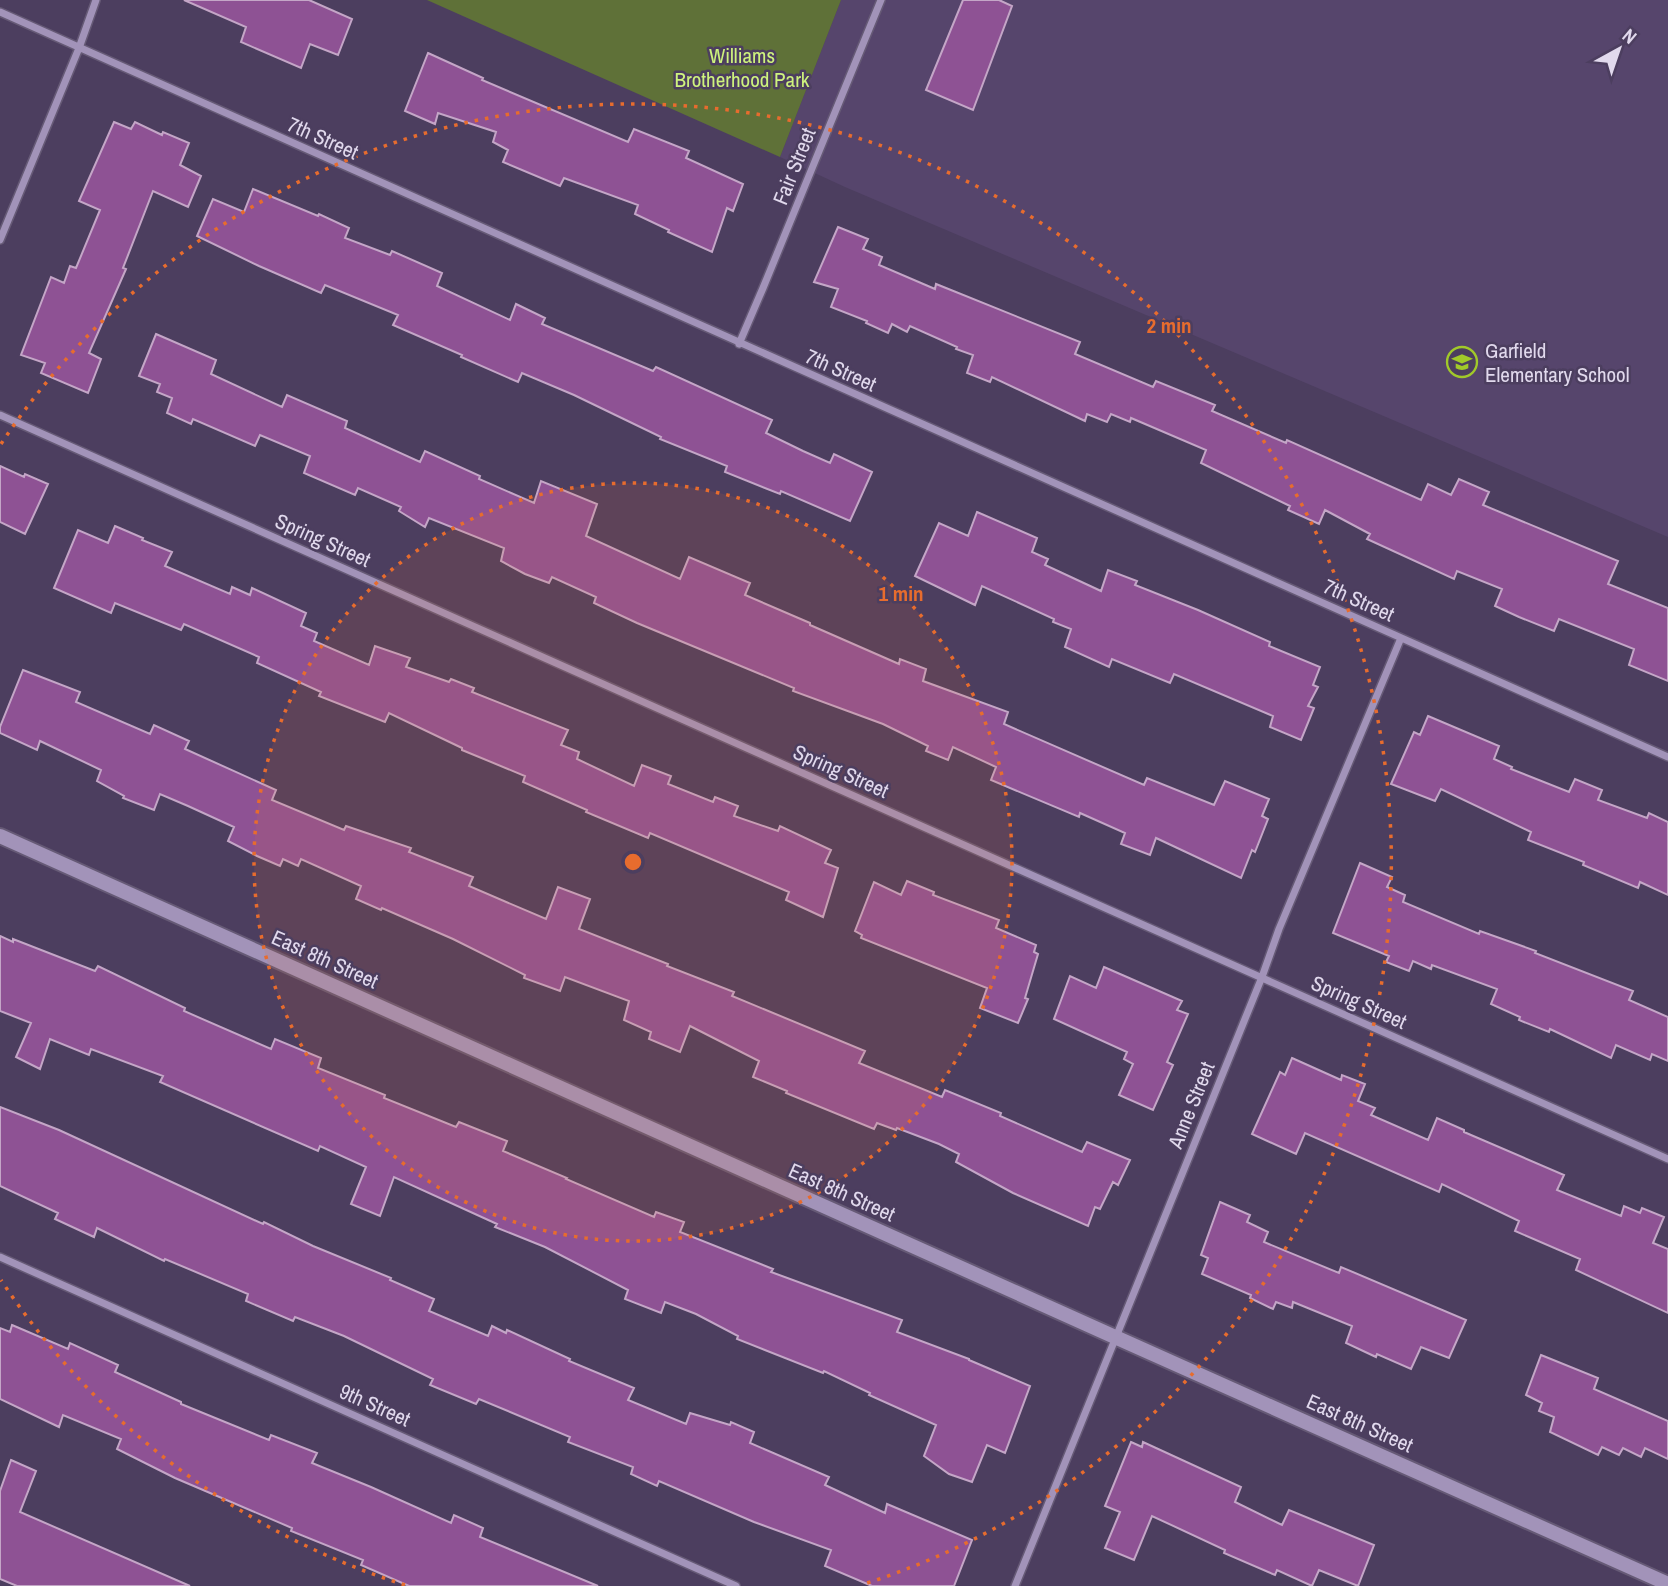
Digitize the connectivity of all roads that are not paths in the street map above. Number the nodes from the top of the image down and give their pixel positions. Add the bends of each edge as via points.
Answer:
1 (96, 0) edge
2 (880, 0) edge
3 (0, 12) edge
4 (79, 48) junction
5 (0, 240) edge
6 (738, 344) junction
7 (0, 415) edge
8 (1401, 638) junction
9 (1668, 757) edge
10 (0, 836) edge
11 (1262, 977) junction
12 (1668, 1159) edge
13 (0, 1257) edge
14 (1115, 1337) junction
15 (1668, 1584) edge
16 (736, 1586) edge
17 (1015, 1586) edge

1 - 4 street
2 - 6 street, Fair Street
3 - 4 street, 7th Street
4 - 5 street
4 - 6 street, 7th Street
6 - 8 street, 7th Street
7 - 11 street, Spring Street
8 - 9 street, 7th Street
8 - 11 street, Anne Street
10 - 14 street, East 8th Street
11 - 12 street, Spring Street
11 - 14 street, Anne Street
13 - 16 street, 9th Street
14 - 15 street, East 8th Street
14 - 17 street, Anne Street

